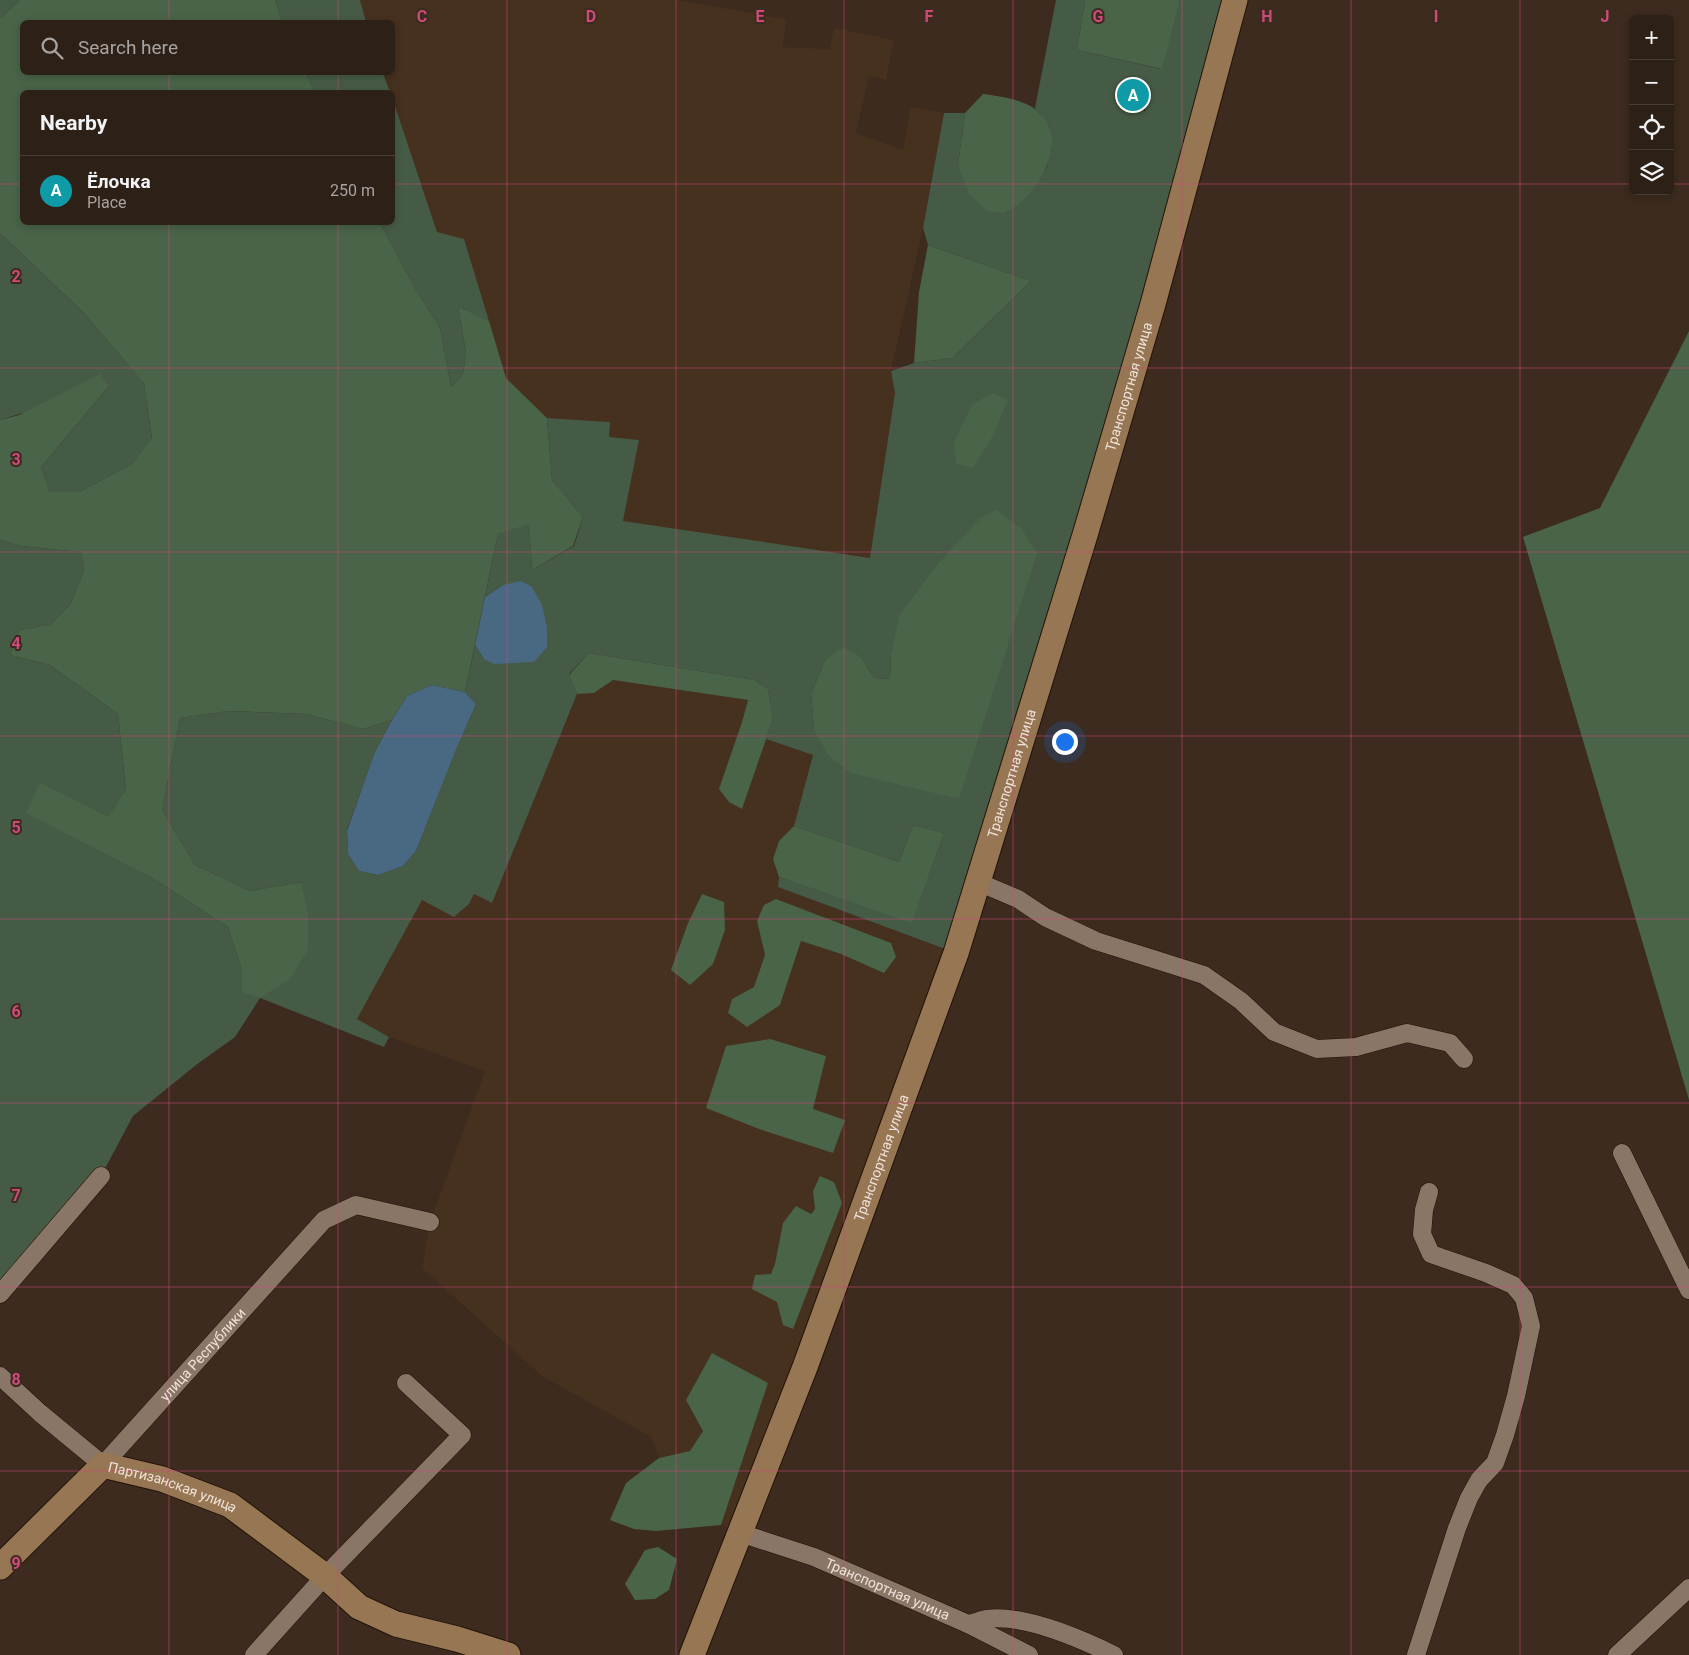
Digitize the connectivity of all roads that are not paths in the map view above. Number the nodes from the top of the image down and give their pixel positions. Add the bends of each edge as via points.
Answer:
1 (1235, 0) edge
2 (978, 882) junction
3 (1464, 1059) dead end
4 (1622, 1153) dead end
5 (101, 1176) dead end
6 (1429, 1192) dead end
7 (430, 1222) dead end
8 (1689, 1290) edge
9 (0, 1294) edge
10 (0, 1376) edge
11 (406, 1382) dead end
12 (103, 1465) junction
13 (740, 1533) junction
14 (0, 1567) edge
15 (325, 1576) junction
16 (1689, 1588) edge
17 (968, 1624) junction
18 (254, 1655) edge
19 (508, 1655) edge
20 (692, 1655) edge
21 (1029, 1655) edge
22 (1114, 1655) edge
23 (1416, 1655) edge
24 (1617, 1655) edge

1 - 2 main road, Транспортная улица via 1153,304
2 - 3 street via 1018,899 1045,917 1096,942 1204,975 1242,1001 1274,1032 1317,1049 1356,1047 1407,1033 1450,1043
2 - 13 main road, Транспортная улица via 956,953 809,1358
4 - 8 street
5 - 9 street
6 - 23 street via 1422,1234 1431,1254 1513,1285 1524,1298 1531,1326 1505,1435 1494,1463 1469,1498
7 - 12 street, улица Республики via 356,1204 324,1220
10 - 12 street, Партизанская улица
11 - 15 street via 462,1436
12 - 14 main road, улица Республики
12 - 15 main road, Партизанская улица via 162,1479 230,1505
13 - 17 street, Транспортная улица via 814,1557
13 - 20 main road, Транспортная улица
15 - 18 street
15 - 19 main road, Партизанская улица via 359,1607 396,1624
16 - 24 street
17 - 21 street, Транспортная улица
17 - 22 street via 988,1619 1021,1620

